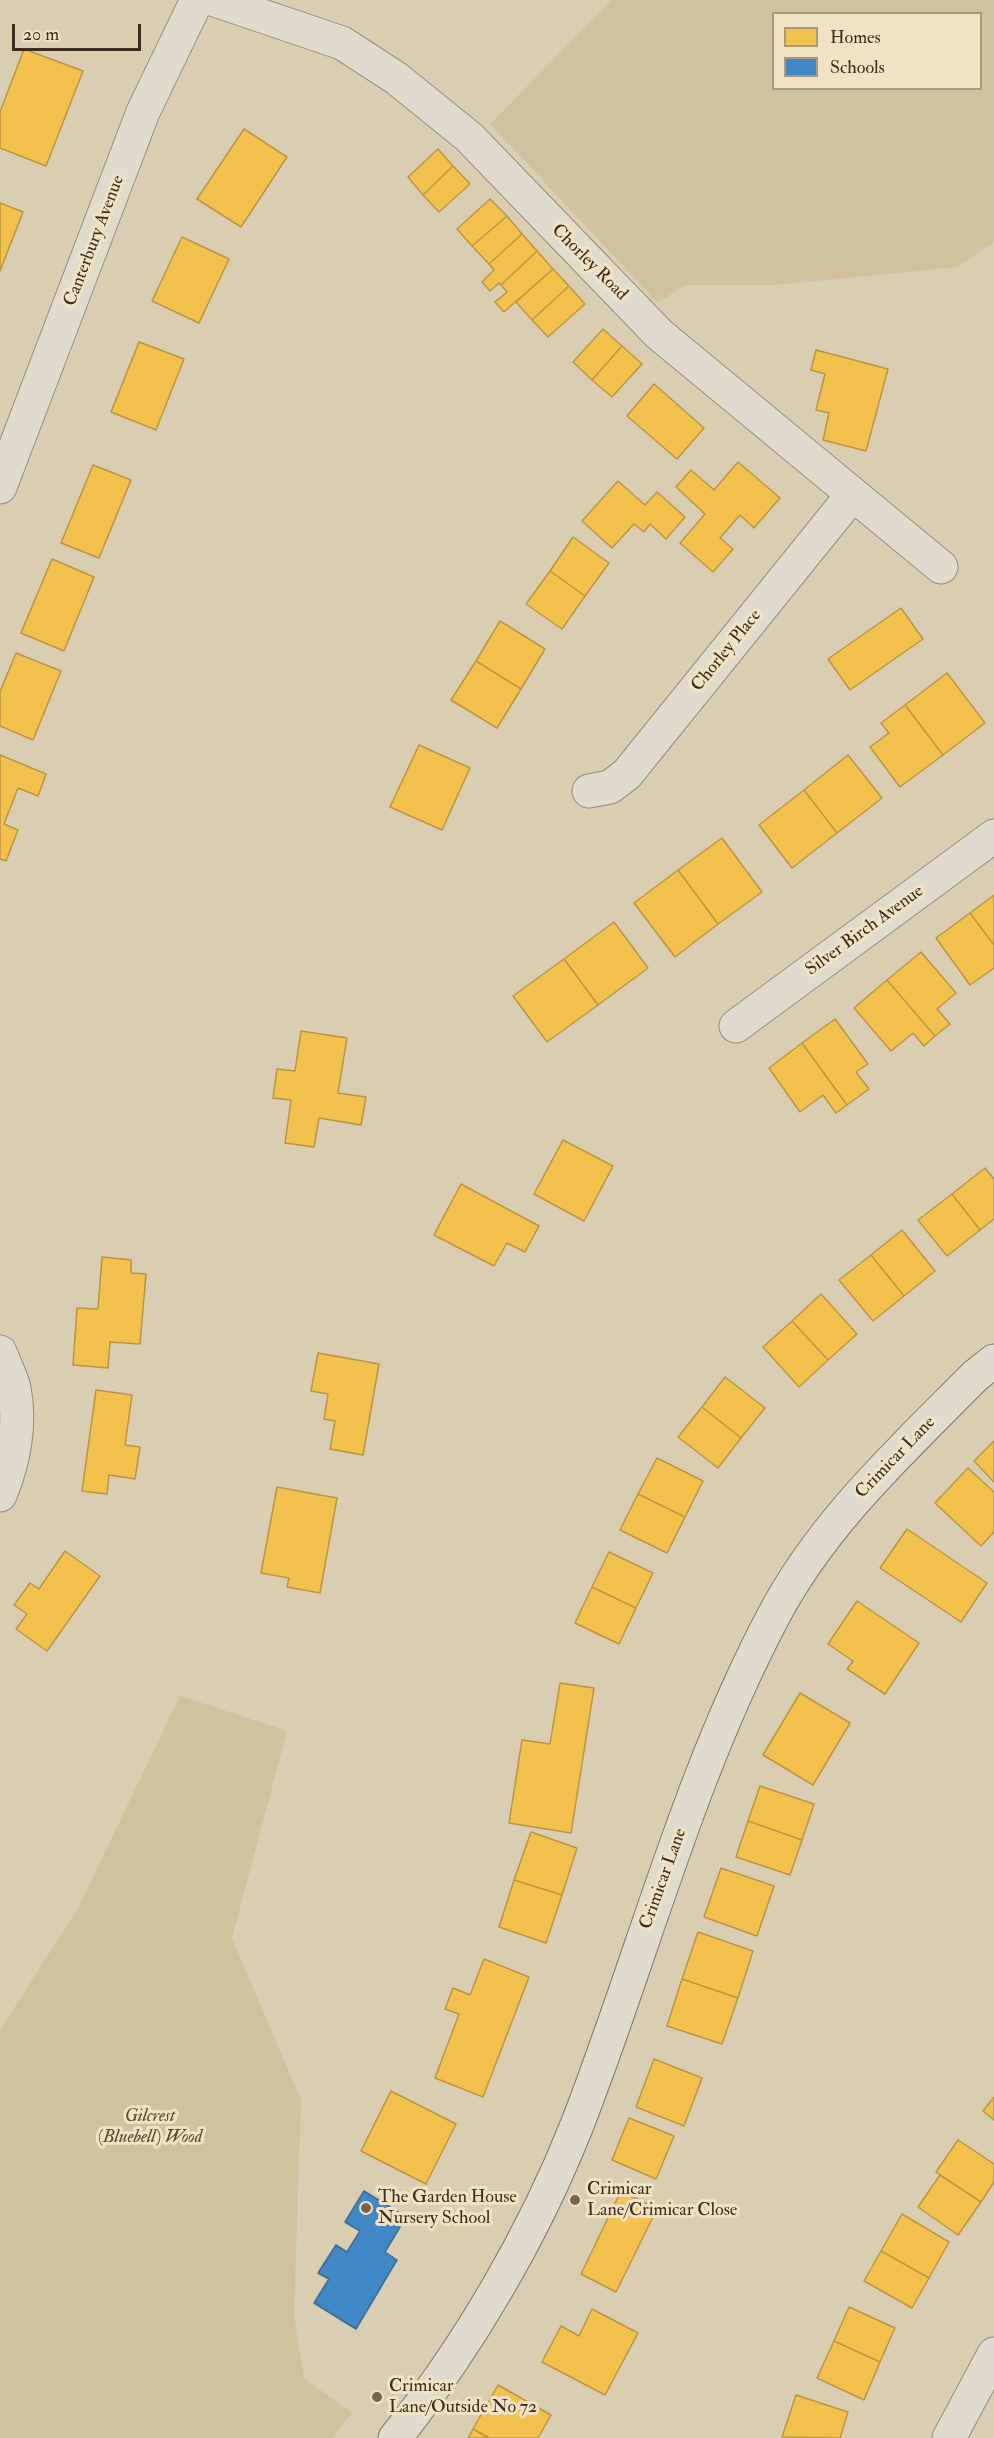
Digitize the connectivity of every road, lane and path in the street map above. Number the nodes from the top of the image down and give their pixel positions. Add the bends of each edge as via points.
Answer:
1 (197, 0) edge
2 (215, 0) edge
3 (0, 486) edge
4 (853, 494) junction
5 (941, 567) dead end
6 (589, 791) dead end
7 (994, 836) edge
8 (736, 1026) dead end
9 (0, 1352) edge
10 (994, 1361) edge
11 (0, 1495) edge
12 (994, 2354) edge
13 (395, 2438) edge
14 (949, 2438) edge

1 - 3 street, Canterbury Avenue via 143,112
2 - 4 street, Chorley Road via 342,43 396,78 469,137 659,334
4 - 5 street, Chorley Road
4 - 6 street, Chorley Place via 627,774 610,787
7 - 8 street, Silver Birch Avenue
9 - 11 street via 14,1388 16,1428 9,1474
10 - 13 street, Crimicar Lane via 866,1486 817,1546 775,1612 694,1796 576,2127 539,2208 475,2326 434,2390
12 - 14 street

